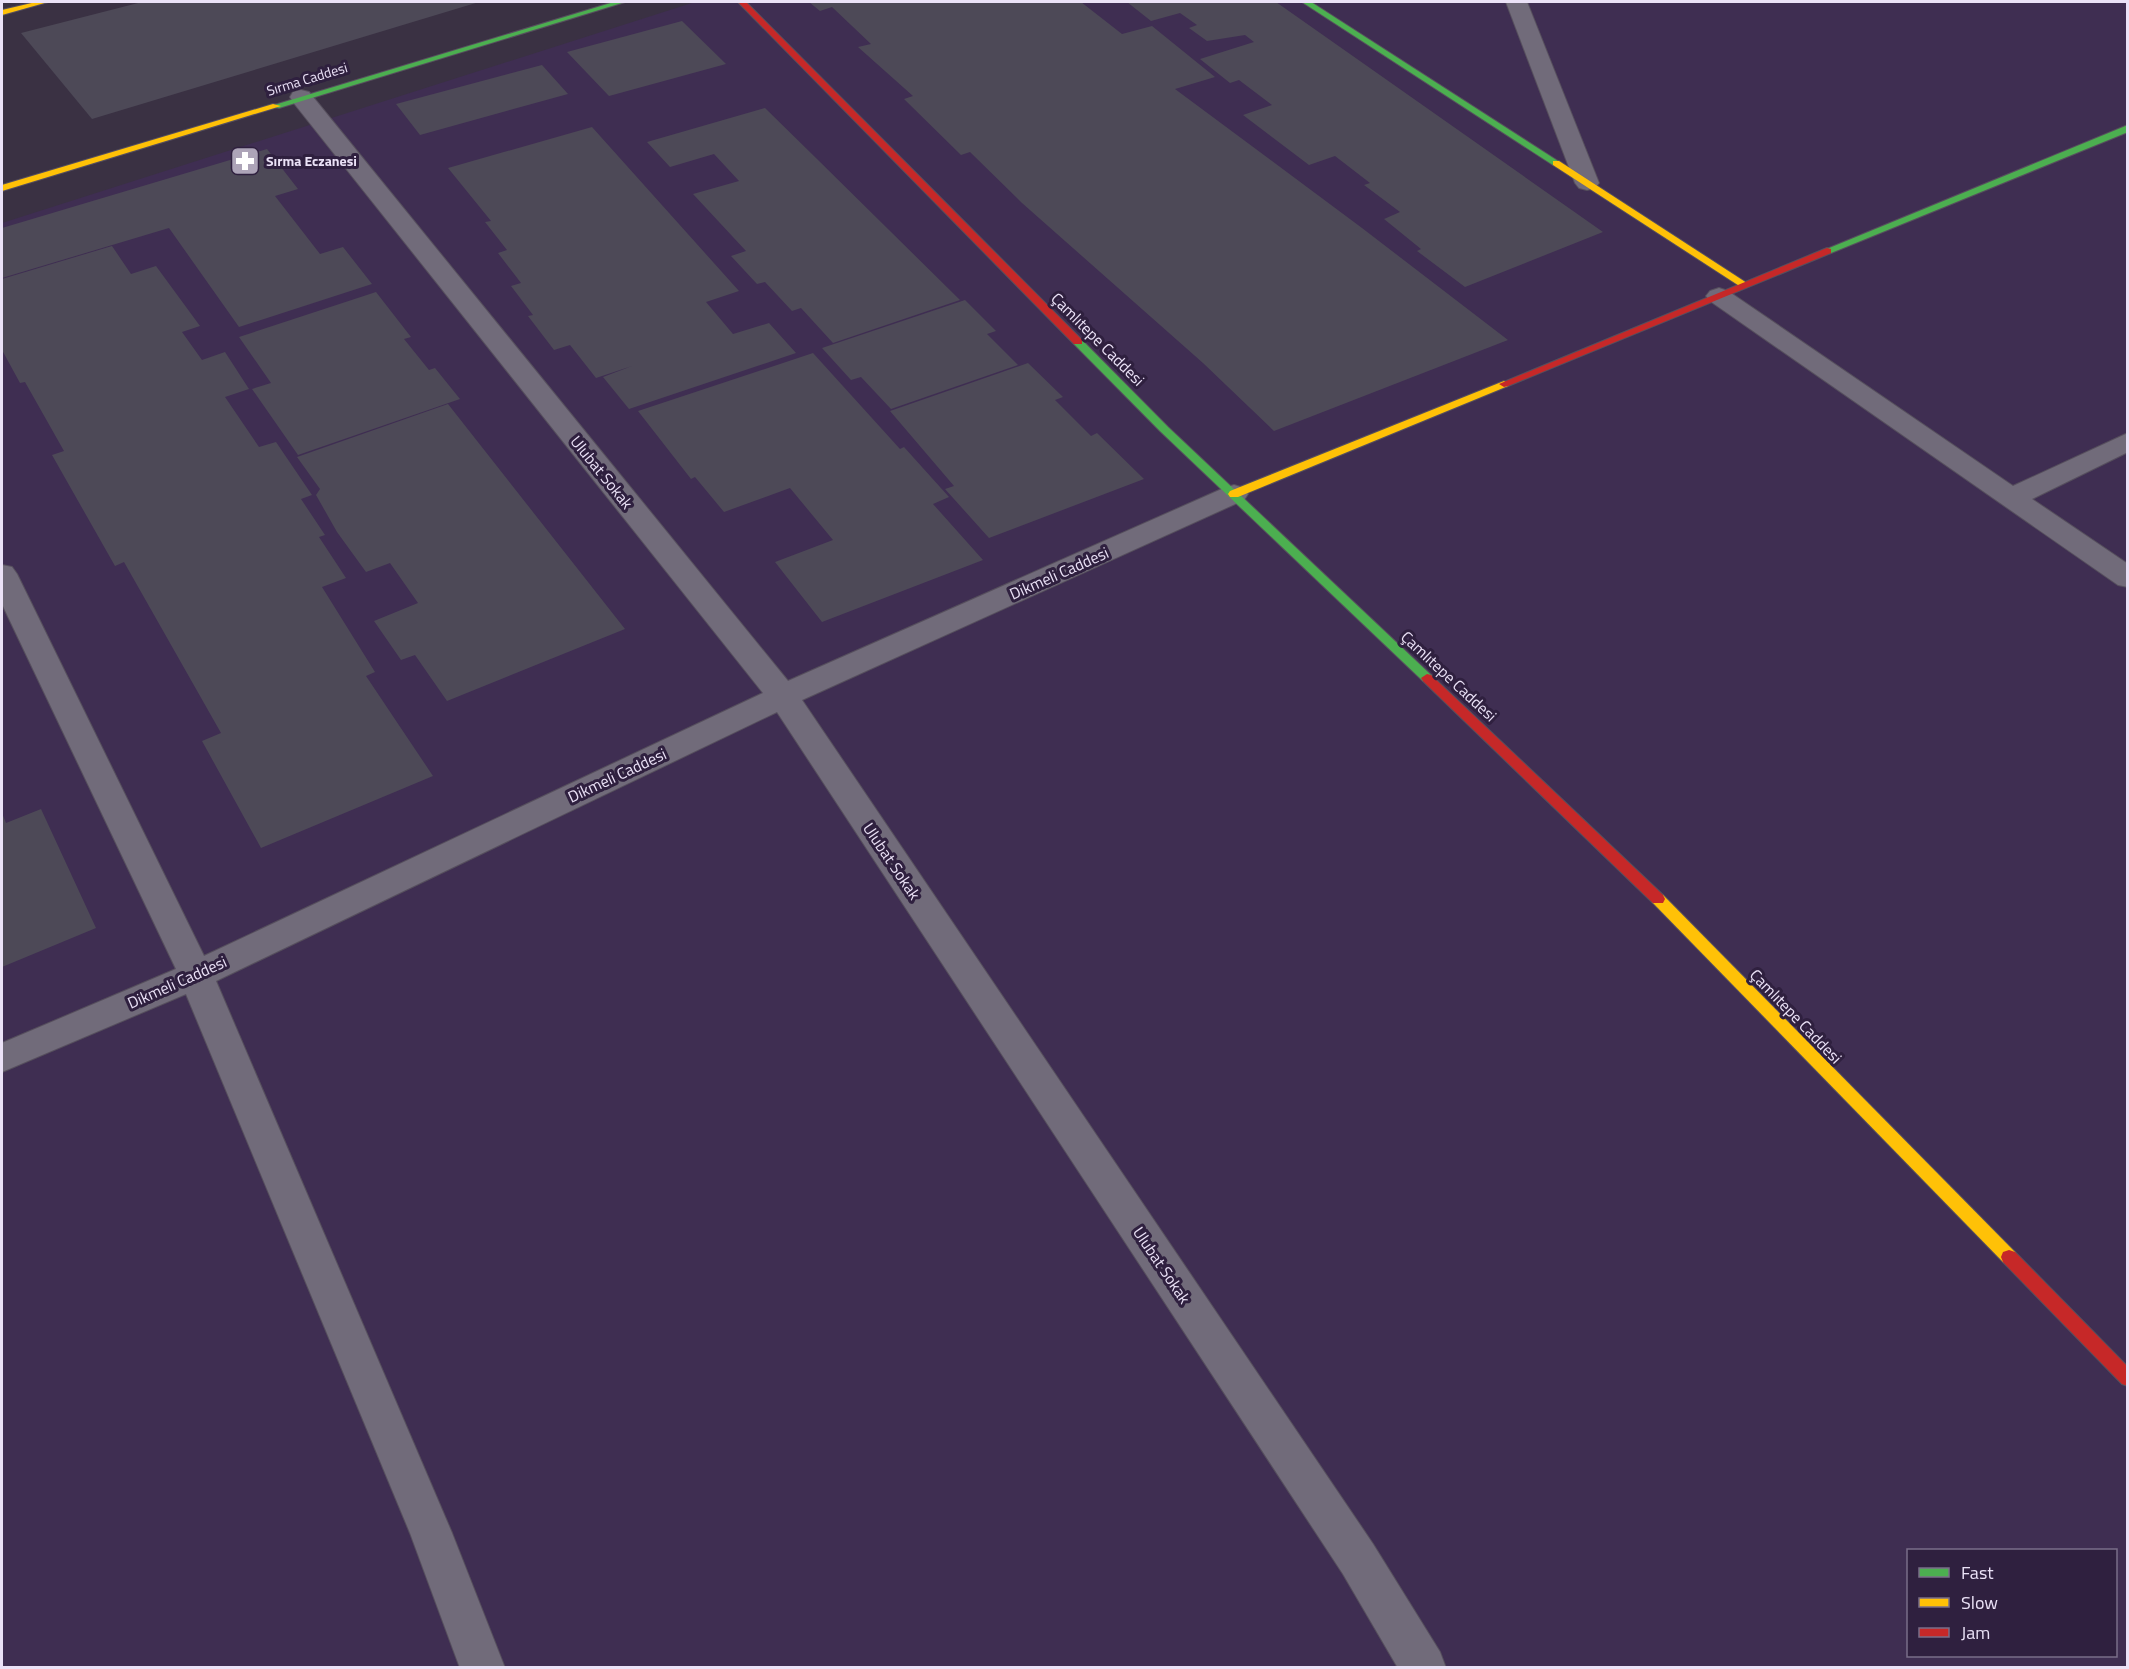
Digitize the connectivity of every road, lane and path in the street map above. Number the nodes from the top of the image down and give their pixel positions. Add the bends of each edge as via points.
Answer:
1 (44, 2) edge
2 (621, 2) edge
3 (742, 2) edge
4 (1306, 2) edge
5 (1516, 2) edge
6 (2, 13) edge
7 (301, 97) junction
8 (2127, 128) edge
9 (1587, 183) junction
10 (2, 188) edge
11 (1745, 285) junction
12 (1719, 296) junction
13 (2127, 441) edge
14 (1234, 494) junction
15 (2011, 498) junction
16 (2, 574) edge
17 (2127, 579) edge
18 (783, 696) junction
19 (196, 975) junction
20 (2, 1058) edge
21 (2127, 1379) edge
22 (483, 1668) edge
23 (1424, 1668) edge

1 - 6 street
2 - 7 street, Sırma Caddesi
3 - 14 street, Çamlıtepe Caddesi via 1156,421
4 - 9 street
5 - 9 street
7 - 10 street, Sırma Caddesi
7 - 18 street, Ulubat Sokak
8 - 11 street
9 - 11 street
11 - 12 street
12 - 14 street
12 - 15 street
13 - 15 street
14 - 18 street, Dikmeli Caddesi
14 - 21 street, Çamlıtepe Caddesi via 1636,876
15 - 17 street
16 - 19 street
18 - 19 street, Dikmeli Caddesi
18 - 23 street, Ulubat Sokak via 1358,1559
19 - 20 street, Dikmeli Caddesi
19 - 22 street via 426,1522

